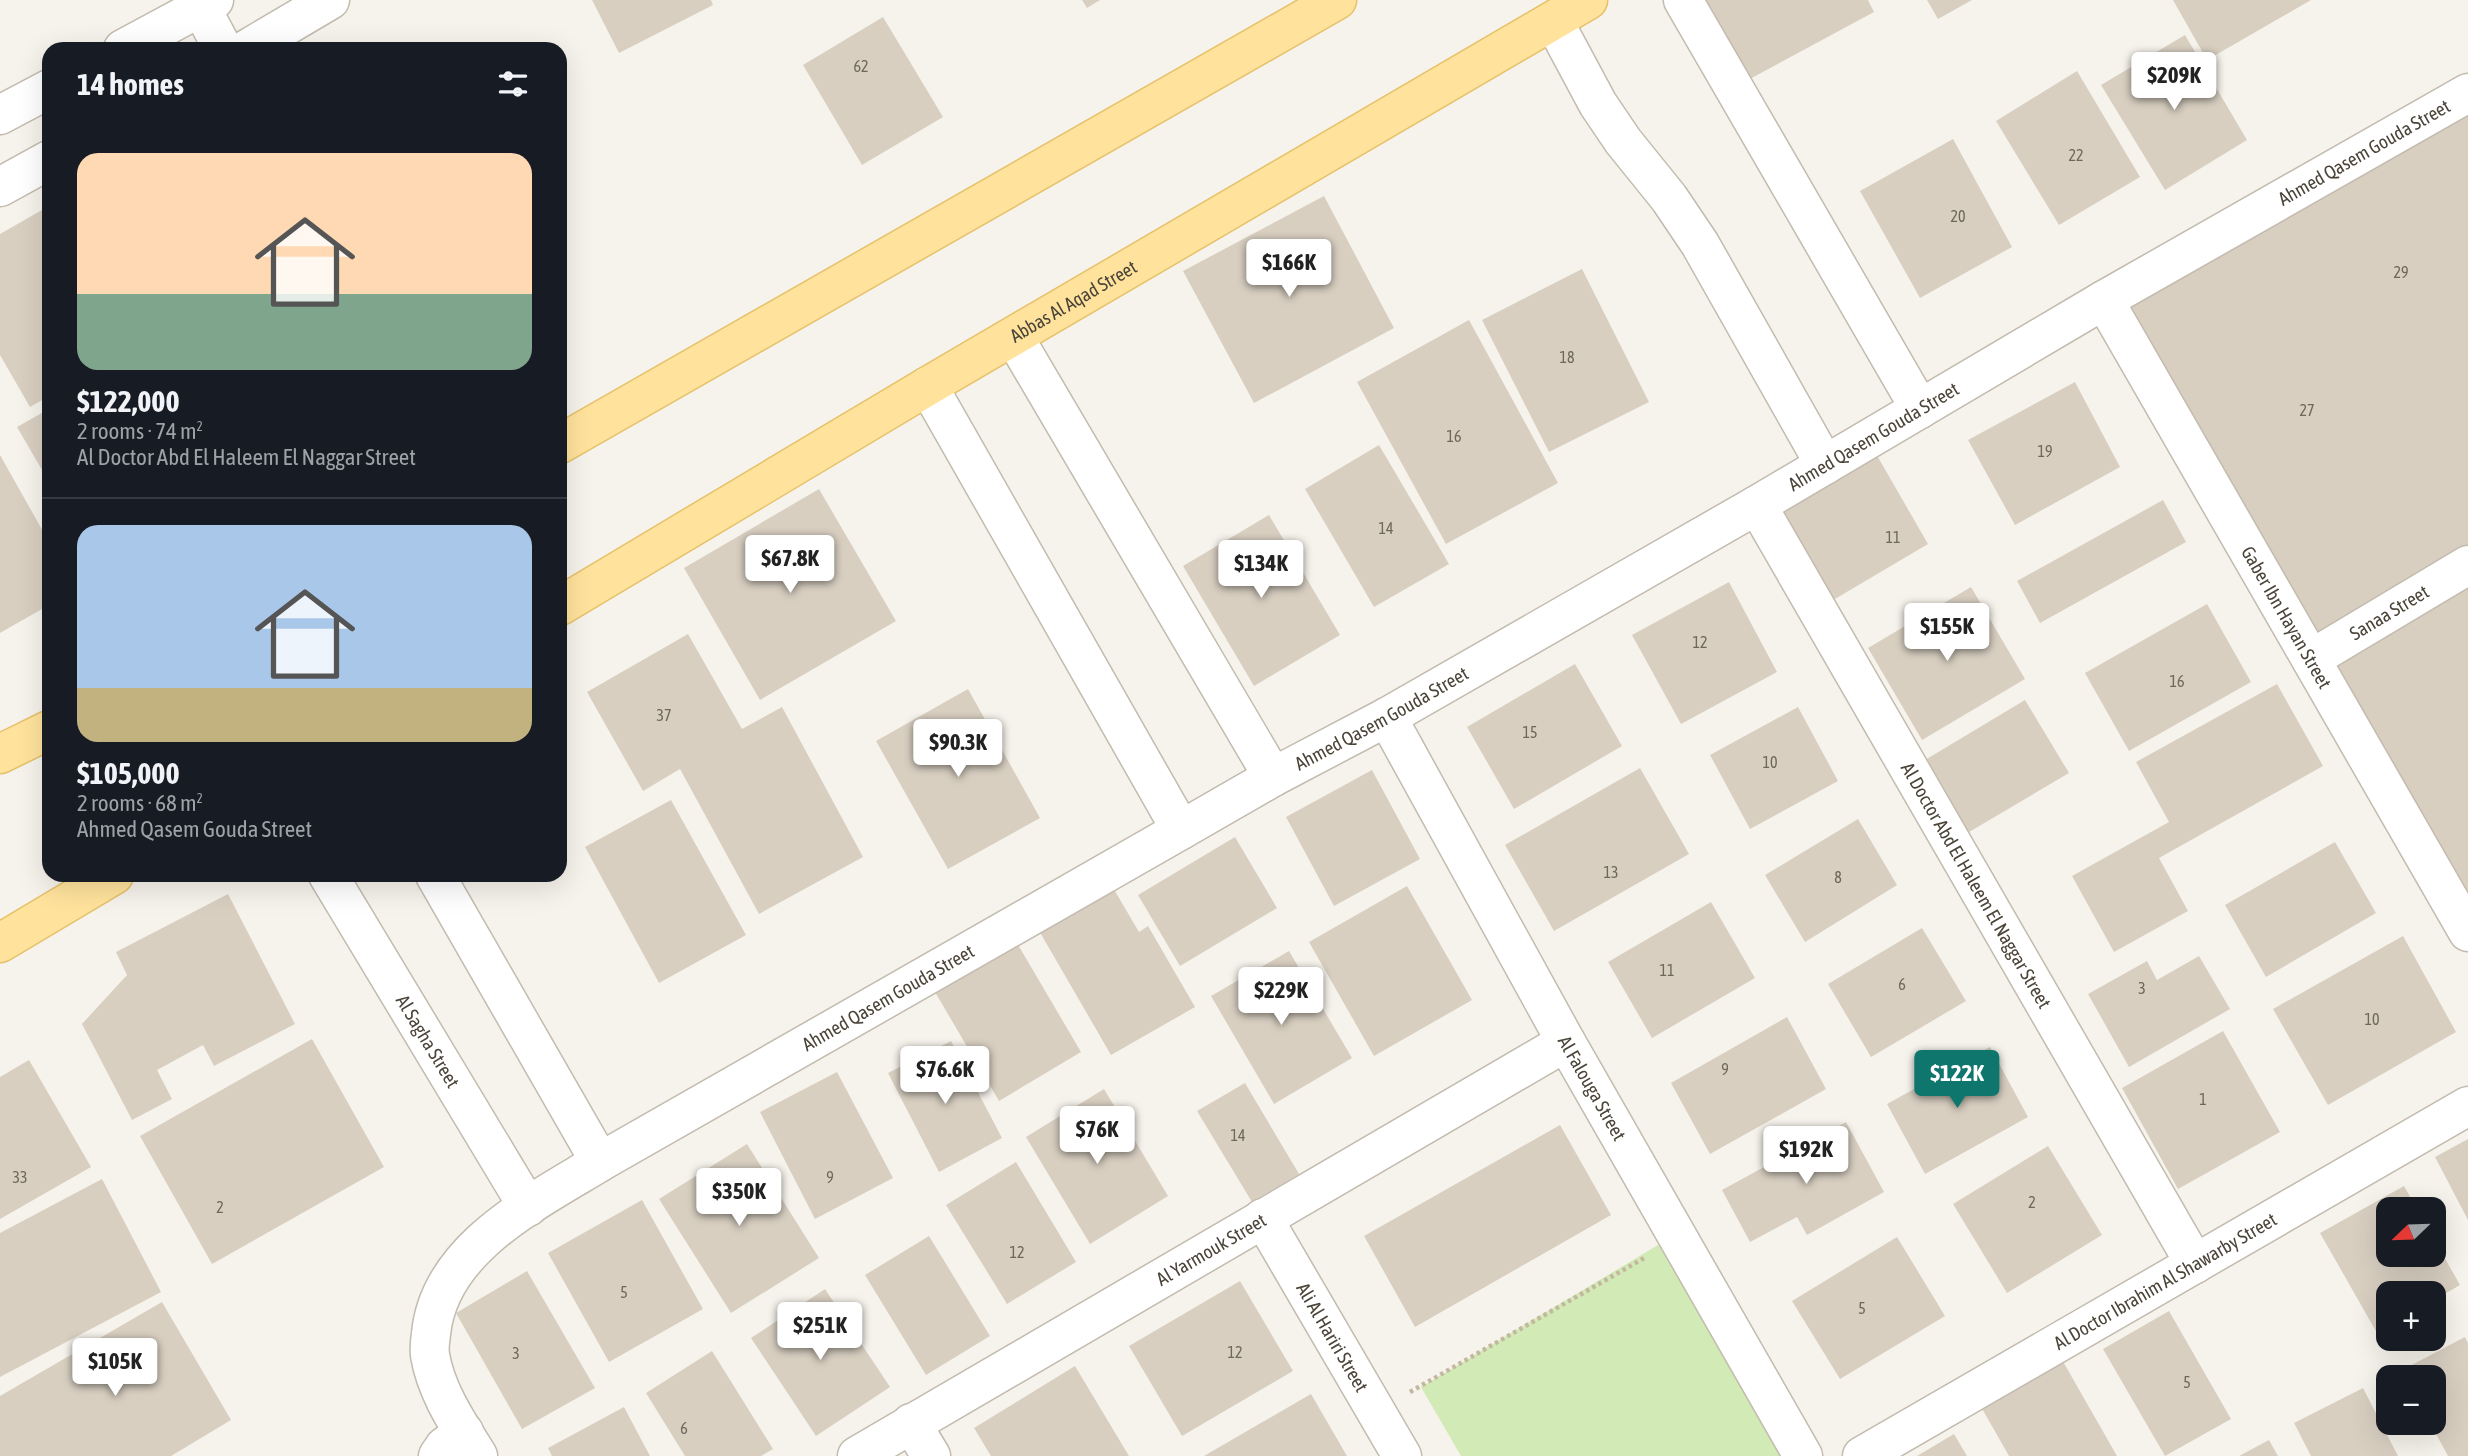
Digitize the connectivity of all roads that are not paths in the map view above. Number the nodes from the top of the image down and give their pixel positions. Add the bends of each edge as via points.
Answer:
1 (330, 0) edge
2 (1337, 0) edge
3 (1588, 0) edge
4 (1683, 0) edge
5 (204, 3) edge
6 (1554, 22) junction
7 (135, 42) edge
8 (220, 42) edge
9 (259, 42) edge
10 (42, 93) edge
11 (2468, 93) edge
12 (0, 115) edge
13 (42, 164) edge
14 (0, 187) edge
15 (2105, 300) junction
16 (1014, 337) junction
17 (928, 386) junction
18 (1920, 409) junction
19 (567, 440) edge
20 (1825, 465) junction
21 (1758, 505) junction
22 (2468, 565) edge
23 (567, 602) edge
24 (2311, 659) junction
25 (1387, 717) junction
26 (42, 733) edge
27 (0, 754) edge
28 (1273, 777) junction
29 (1181, 830) junction
30 (102, 882) edge
31 (332, 882) edge
32 (439, 882) edge
33 (2468, 932) edge
34 (0, 943) edge
35 (1566, 1042) junction
36 (2468, 1106) edge
37 (600, 1161) junction
38 (528, 1207) junction
39 (1263, 1218) junction
40 (2195, 1264) junction
41 (911, 1423) junction
42 (460, 1448) edge
43 (857, 1456) edge
44 (931, 1456) edge
45 (1402, 1456) edge
46 (1803, 1456) edge
47 (1862, 1456) edge

1 - 9 street
2 - 19 main road
3 - 6 main road, Abbas Al Aqad Street
4 - 18 street
5 - 7 street
5 - 8 street
6 - 16 main road, Abbas Al Aqad Street
6 - 20 street via 1598,104 1700,244
10 - 12 street
11 - 15 street, Ahmed Qasem Gouda Street
13 - 14 street
15 - 18 street, Ahmed Qasem Gouda Street
15 - 24 street, Gaber Ibn Hayan Street
16 - 17 main road, Abbas Al Aqad Street
16 - 28 street
17 - 23 main road, Abbas Al Aqad Street
17 - 29 street
18 - 20 street, Ahmed Qasem Gouda Street
20 - 21 street, Ahmed Qasem Gouda Street
21 - 25 street, Ahmed Qasem Gouda Street
21 - 40 street, Al Doctor Abd El Haleem El Naggar Street
22 - 24 street, Sanaa Street
24 - 33 street, Gaber Ibn Hayan Street
25 - 28 street, Ahmed Qasem Gouda Street
25 - 35 street, Al Falouga Street
26 - 27 main road
28 - 29 street, Ahmed Qasem Gouda Street
29 - 37 street, Ahmed Qasem Gouda Street
30 - 34 main road
31 - 38 street, Al Sagha Street
32 - 37 street
35 - 39 street, Al Yarmouk Street
35 - 46 street, Al Falouga Street
36 - 40 street, Al Doctor Ibrahim Al Shawarby Street
37 - 38 street, Ahmed Qasem Gouda Street
38 - 42 street, Ahmed Qasem Gouda Street via 490,1235 458,1269 442,1293 432,1321 429,1353
39 - 41 street, Al Yarmouk Street
39 - 45 street, Ali Al Hariri Street
40 - 47 street, Al Doctor Ibrahim Al Shawarby Street
41 - 43 street, Al Yarmouk Street
41 - 44 street

